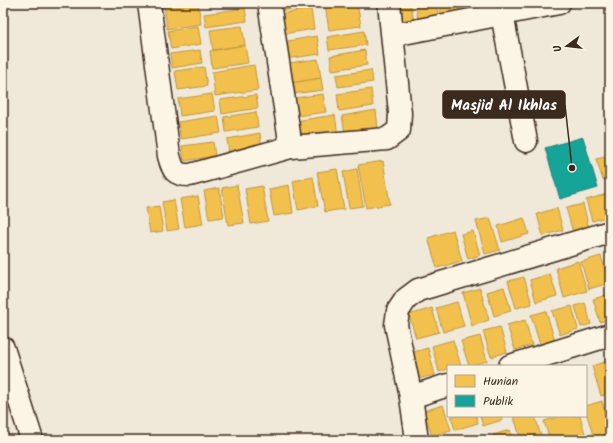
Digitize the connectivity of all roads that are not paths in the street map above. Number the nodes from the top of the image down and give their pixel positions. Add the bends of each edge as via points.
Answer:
1 (148, 3) edge
2 (269, 3) edge
3 (389, 3) edge
4 (559, 3) edge
5 (502, 14) junction
6 (392, 35) junction
7 (526, 141) dead end
8 (291, 147) junction
9 (610, 232) edge
10 (610, 335) edge
11 (3, 348) edge
12 (513, 365) edge
13 (447, 385) edge
14 (411, 397) junction
15 (32, 440) edge
16 (417, 440) edge

1 - 8 street via 168,156 173,170 182,175 190,175
2 - 8 street
3 - 6 street
4 - 5 street
5 - 6 street
5 - 7 street
6 - 8 street via 400,113 399,130 387,139
9 - 14 street via 418,290 406,299 398,311 396,325
10 - 12 street
11 - 15 street
13 - 14 street
14 - 16 street

